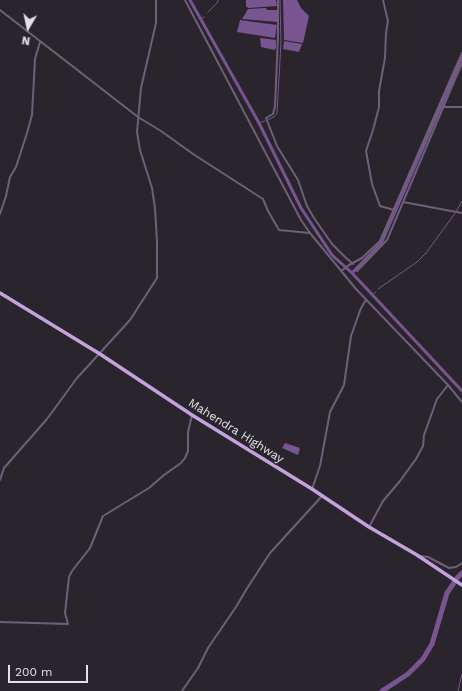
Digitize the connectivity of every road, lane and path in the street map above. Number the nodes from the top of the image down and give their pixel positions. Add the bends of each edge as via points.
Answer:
1 (156, 0) edge
2 (186, 0) edge
3 (278, 0) edge
4 (383, 0) edge
5 (0, 10) edge
6 (40, 42) junction
7 (462, 53) edge
8 (462, 63) edge
9 (443, 107) junction
10 (462, 107) edge
11 (138, 117) junction
12 (403, 202) junction
13 (394, 210) junction
14 (462, 213) edge
15 (0, 214) edge
16 (310, 233) junction
17 (353, 264) junction
18 (341, 271) junction
19 (357, 271) dead end
20 (0, 294) edge
21 (366, 300) junction
22 (100, 354) junction
23 (448, 385) junction
24 (462, 402) edge
25 (192, 415) junction
26 (0, 480) edge
27 (312, 489) junction
28 (322, 496) junction
29 (368, 526) junction
30 (417, 555) junction
31 (462, 563) edge
32 (462, 585) edge
33 (0, 622) edge
34 (182, 691) edge

1 - 11 street via 156,23 141,88
2 - 16 street
3 - 17 street via 275,112 266,118 277,146 298,180 314,218 332,244
4 - 13 street via 388,21 385,58 378,106 366,151 372,184 380,206
5 - 6 street
6 - 11 street
6 - 15 street via 35,59 32,115 28,133 10,177
7 - 13 street
8 - 9 street
9 - 10 street
9 - 12 street
11 - 16 street via 263,199 279,230
11 - 22 street via 140,150 152,188 155,208 157,278 130,320
12 - 14 street
12 - 19 street via 387,240
13 - 17 street via 380,241
16 - 18 street
17 - 18 street
18 - 21 street
20 - 22 highway, Mahendra Highway
21 - 23 street
21 - 27 street via 351,336 344,385 330,412 320,466
22 - 25 highway, Mahendra Highway
22 - 26 street via 77,378 47,419 4,468
23 - 24 street
23 - 29 street via 437,399 424,435 423,446
25 - 27 highway, Mahendra Highway
25 - 33 street via 188,432 188,451 181,463 149,488 103,516 90,548 69,577 65,612 68,624
27 - 28 highway, Mahendra Highway
28 - 29 highway, Mahendra Highway
28 - 34 street via 270,553
29 - 30 highway, Mahendra Highway
30 - 31 street via 428,557 449,568
30 - 32 highway, Mahendra Highway

